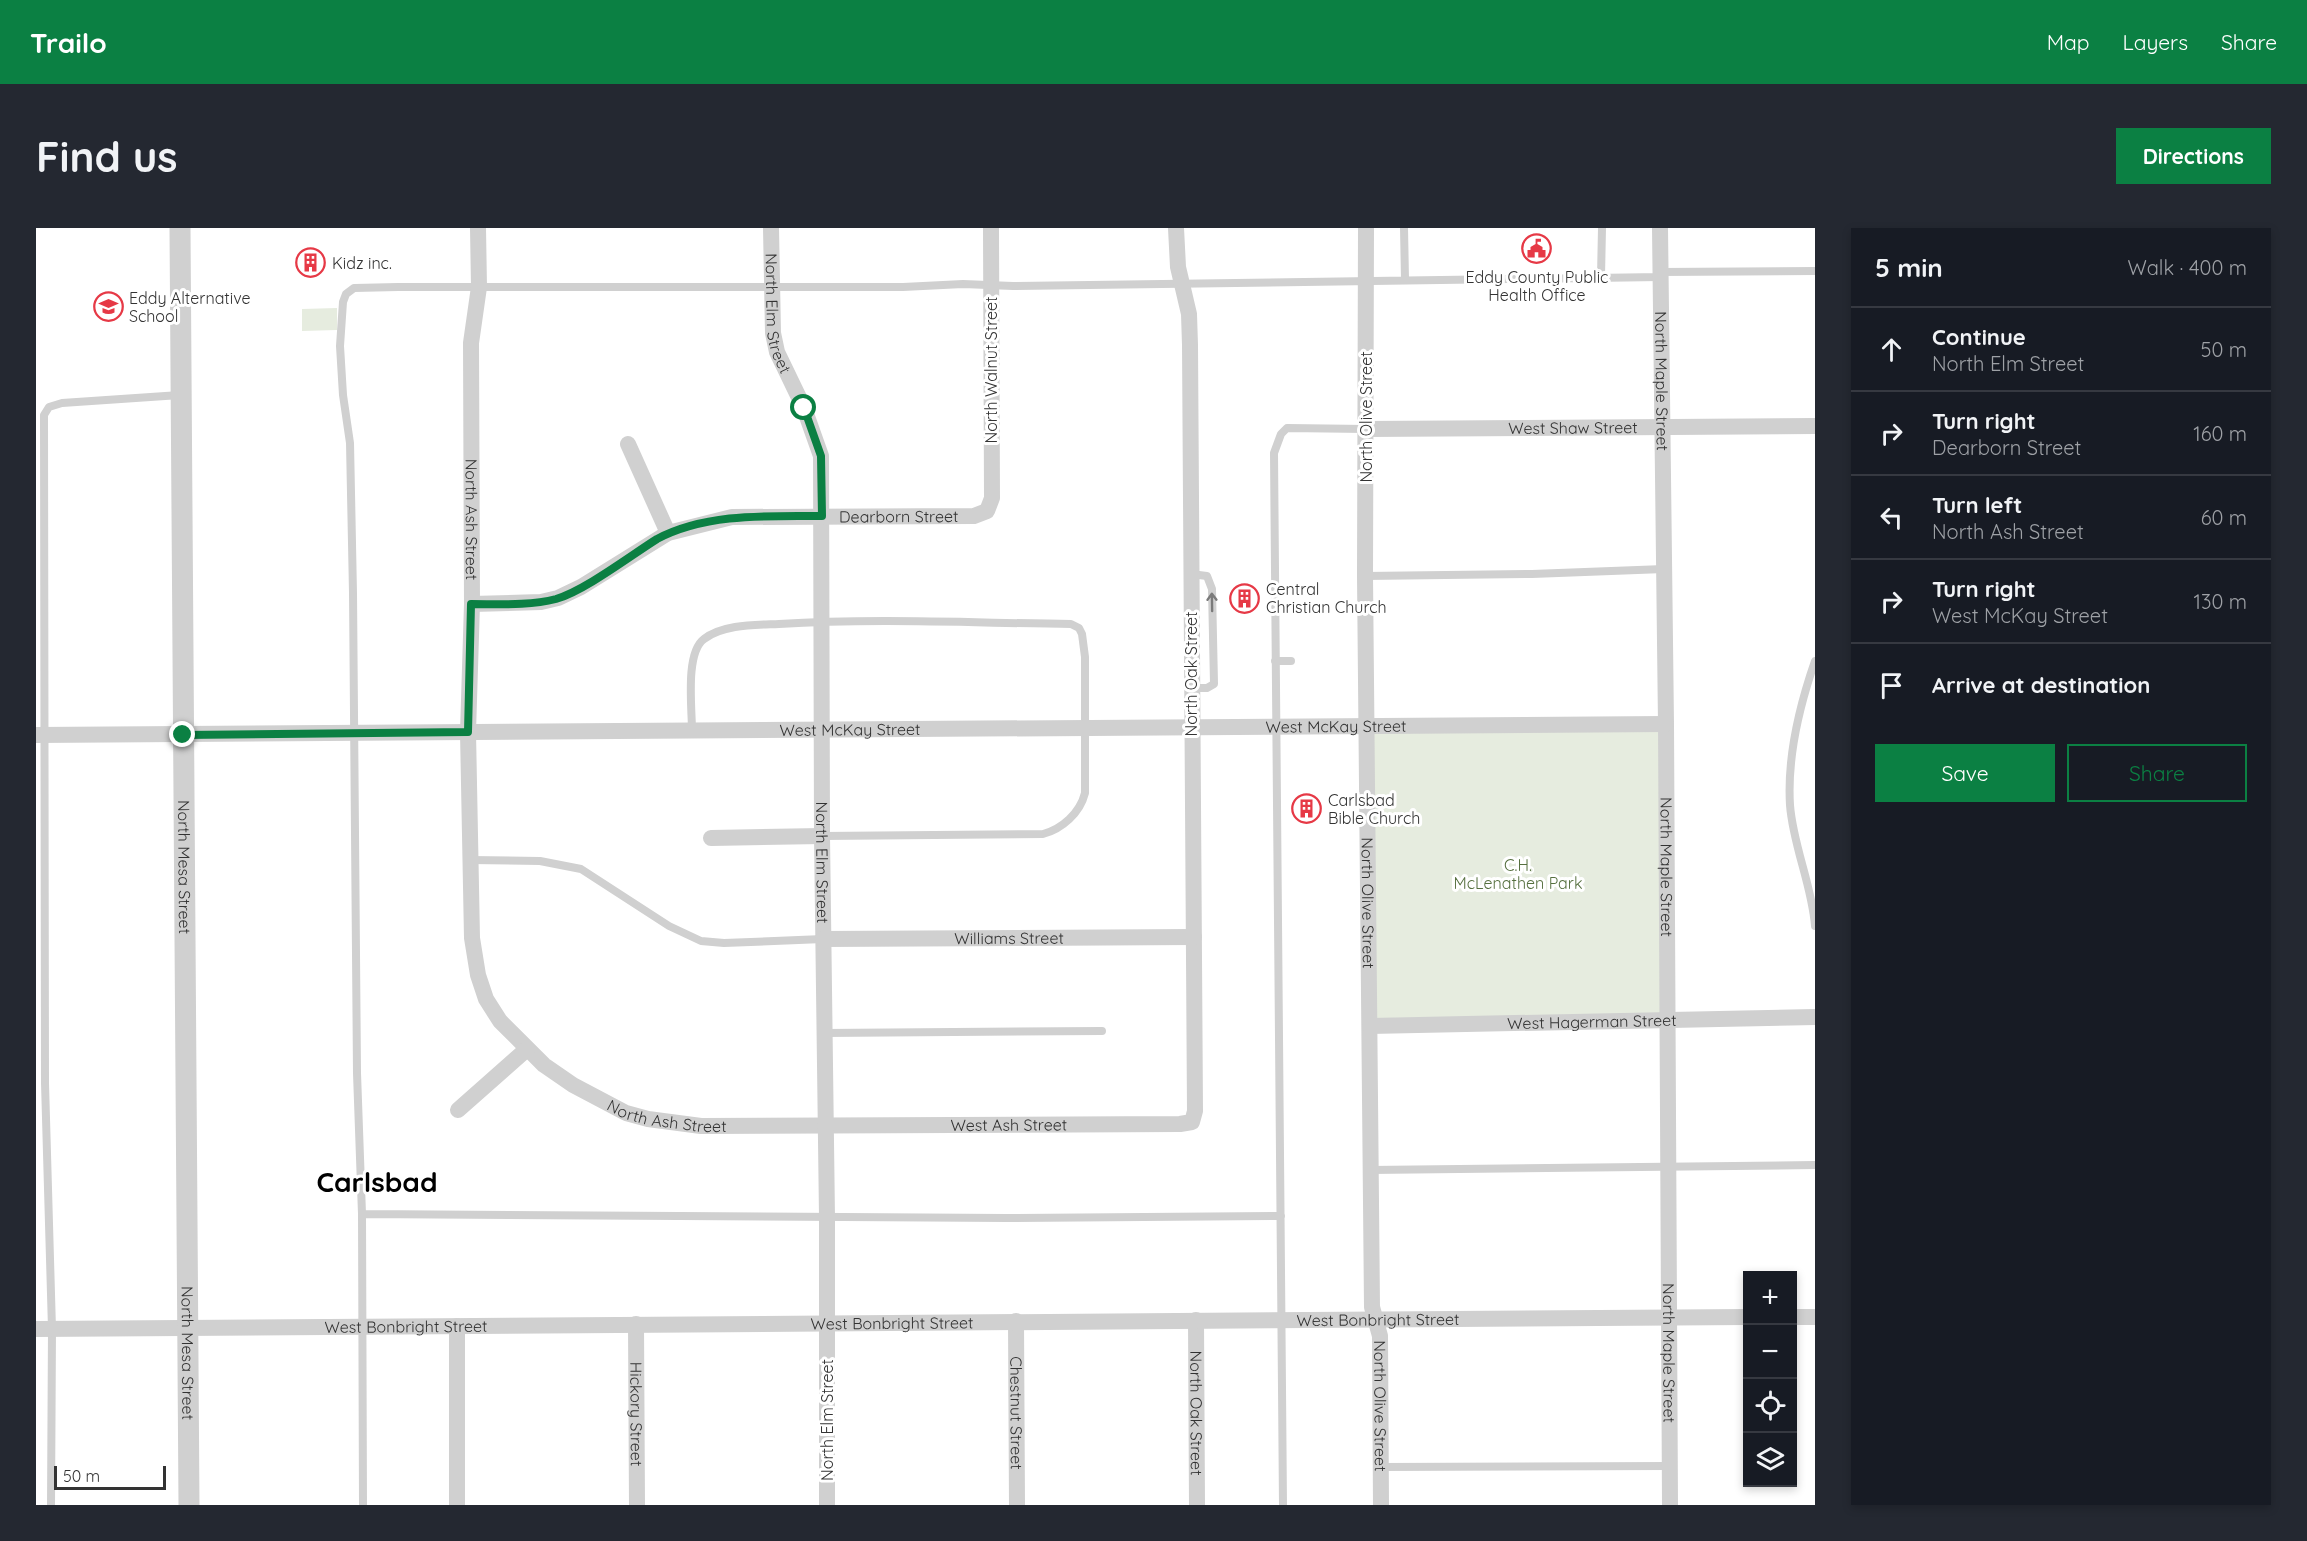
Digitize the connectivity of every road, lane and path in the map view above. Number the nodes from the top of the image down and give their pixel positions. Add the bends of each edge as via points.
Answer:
1 (180, 228) edge
2 (478, 228) edge
3 (771, 228) edge
4 (991, 228) edge
5 (1176, 228) edge
6 (1366, 228) edge
7 (1404, 228) edge
8 (1602, 228) edge
9 (1660, 228) edge
10 (1815, 272) edge
11 (1660, 274) junction
12 (1601, 277) junction
13 (1405, 279) junction
14 (1366, 280) junction
15 (1183, 283) junction
16 (990, 285) junction
17 (772, 286) junction
18 (479, 287) junction
19 (181, 395) junction
20 (1815, 426) edge
21 (1662, 427) junction
22 (1367, 429) junction
23 (628, 444) dead end
24 (987, 512) joint
25 (822, 516) junction
26 (668, 533) junction
27 (1664, 569) junction
28 (1191, 574) junction
29 (1365, 576) junction
30 (471, 604) junction
31 (822, 622) junction
32 (1275, 661) junction
33 (1291, 661) dead end
34 (1815, 661) edge
35 (1191, 688) junction
36 (1666, 724) junction
37 (1191, 727) junction
38 (1276, 727) junction
39 (1368, 727) junction
40 (1084, 728) junction
41 (822, 730) junction
42 (692, 731) junction
43 (356, 732) junction
44 (468, 732) junction
45 (41, 735) edge
46 (183, 735) junction
47 (822, 836) junction
48 (711, 838) dead end
49 (470, 860) junction
50 (1815, 926) edge
51 (1194, 937) junction
52 (823, 939) junction
53 (1815, 1017) edge
54 (1668, 1019) junction
55 (1370, 1026) junction
56 (1102, 1031) dead end
57 (824, 1033) junction
58 (527, 1049) junction
59 (458, 1110) dead end
60 (1192, 1122) joint
61 (825, 1126) junction
62 (1815, 1165) edge
63 (1669, 1167) junction
64 (1371, 1170) junction
65 (362, 1214) junction
66 (1281, 1216) junction
67 (827, 1217) junction
68 (1743, 1317) edge
69 (1797, 1317) edge
70 (1815, 1317) edge
71 (1668, 1318) junction
72 (1375, 1319) junction
73 (1196, 1320) junction
74 (1282, 1320) junction
75 (1016, 1321) junction
76 (827, 1323) junction
77 (636, 1324) junction
78 (457, 1326) junction
79 (362, 1328) junction
80 (44, 1329) edge
81 (187, 1329) junction
82 (1669, 1466) junction
83 (1381, 1467) junction
84 (51, 1505) edge
85 (189, 1505) edge
86 (363, 1505) edge
87 (457, 1505) edge
88 (637, 1505) edge
89 (827, 1505) edge
90 (1017, 1505) edge
91 (1197, 1505) edge
92 (1283, 1505) edge
93 (1381, 1505) edge
94 (1670, 1505) edge

1 - 19 street, North Mesa Street
2 - 18 street, North Ash Street
3 - 17 street, North Elm Street
4 - 16 street, North Walnut Street
5 - 15 street, North Oak Street
6 - 14 street, North Olive Street
7 - 13 lane
8 - 12 lane
9 - 11 street, North Maple Street
10 - 11 lane
11 - 12 lane
11 - 21 street, North Maple Street
12 - 13 lane
13 - 14 lane
14 - 15 lane
14 - 22 street, North Olive Street
15 - 16 lane
15 - 28 street, North Oak Street via 1190,345
16 - 17 lane
16 - 24 street, North Walnut Street via 992,498
17 - 18 lane
17 - 25 street, North Elm Street via 777,352 804,408 821,456
18 - 30 street, North Ash Street via 471,343
18 - 43 lane via 354,288 345,294 340,346 350,443
19 - 45 lane via 62,404 45,410
19 - 46 street, North Mesa Street
20 - 21 street, West Shaw Street
21 - 22 street, West Shaw Street
21 - 27 street, North Maple Street
22 - 29 street, North Olive Street
22 - 32 lane via 1287,428 1281,434 1274,453
23 - 26 street
24 - 25 street, Dearborn Street via 974,516
25 - 26 street, Dearborn Street via 732,517
25 - 31 street, North Elm Street
26 - 30 street, Dearborn Street via 558,598
27 - 29 lane
27 - 36 street, North Maple Street
28 - 35 street, North Oak Street
35 -> 28 lane via 1214,684 1212,589 1207,576
29 - 39 street, North Olive Street
30 - 44 street, North Ash Street
31 - 40 lane via 1071,624 1079,628 1084,646
31 - 41 street, North Elm Street
31 - 42 lane via 731,629 704,639 695,648 692,664
32 - 33 lane
32 - 38 lane
34 - 50 lane via 1799,709 1790,806
35 - 37 street, North Oak Street
36 - 39 street, West McKay Street
36 - 54 street, North Maple Street
37 - 38 street, West McKay Street
37 - 40 street, West McKay Street
37 - 51 street, North Oak Street
38 - 39 street, West McKay Street
38 - 66 lane
39 - 55 street, North Olive Street
40 - 41 street, West McKay Street
40 - 47 lane via 1083,802 1053,832
41 - 42 street, West McKay Street
41 - 47 street, North Elm Street
42 - 44 street, West McKay Street
43 - 44 street, West McKay Street
43 - 46 street, West McKay Street
43 - 65 lane via 357,1073
44 - 49 street, North Ash Street
45 - 46 street, West McKay Street
45 - 80 lane
46 - 81 street, North Mesa Street
47 - 48 street
47 - 52 street, North Elm Street
49 - 52 lane via 540,861 581,869 669,926 701,941
49 - 58 street, North Ash Street via 472,938 478,975 486,999 500,1021
51 - 52 street, Williams Street
51 - 60 street, North Oak Street
52 - 57 street, North Elm Street
53 - 54 street, West Hagerman Street
54 - 55 street, West Hagerman Street
54 - 63 street, North Maple Street
55 - 64 street, North Olive Street
56 - 57 lane
57 - 61 street, North Elm Street
58 - 59 street
58 - 61 street, North Ash Street via 544,1065 600,1101 648,1119 701,1126
60 - 61 street, West Ash Street
61 - 67 street, North Elm Street
62 - 63 lane
63 - 64 lane
63 - 71 street, North Maple Street
64 - 72 street, North Olive Street
65 - 67 lane
65 - 79 lane
66 - 67 lane
66 - 74 lane
67 - 76 street, North Elm Street
68 - 71 street, West Bonbright Street
69 - 70 street
71 - 72 street, West Bonbright Street
71 - 82 street, North Maple Street
72 - 74 street, West Bonbright Street
72 - 83 street, North Olive Street via 1380,1336
73 - 74 street, West Bonbright Street
73 - 75 street, West Bonbright Street
73 - 91 street, North Oak Street
74 - 92 lane
75 - 76 street, West Bonbright Street
75 - 90 street, Chestnut Street
76 - 77 street, West Bonbright Street
76 - 89 street, North Elm Street
77 - 78 street, West Bonbright Street
77 - 88 street, Hickory Street
78 - 79 street, West Bonbright Street
78 - 87 street
79 - 81 street, West Bonbright Street
79 - 86 lane
80 - 81 street, West Bonbright Street
80 - 84 lane
81 - 85 street, North Mesa Street
82 - 83 lane
82 - 94 street, North Maple Street
83 - 93 street, North Olive Street

